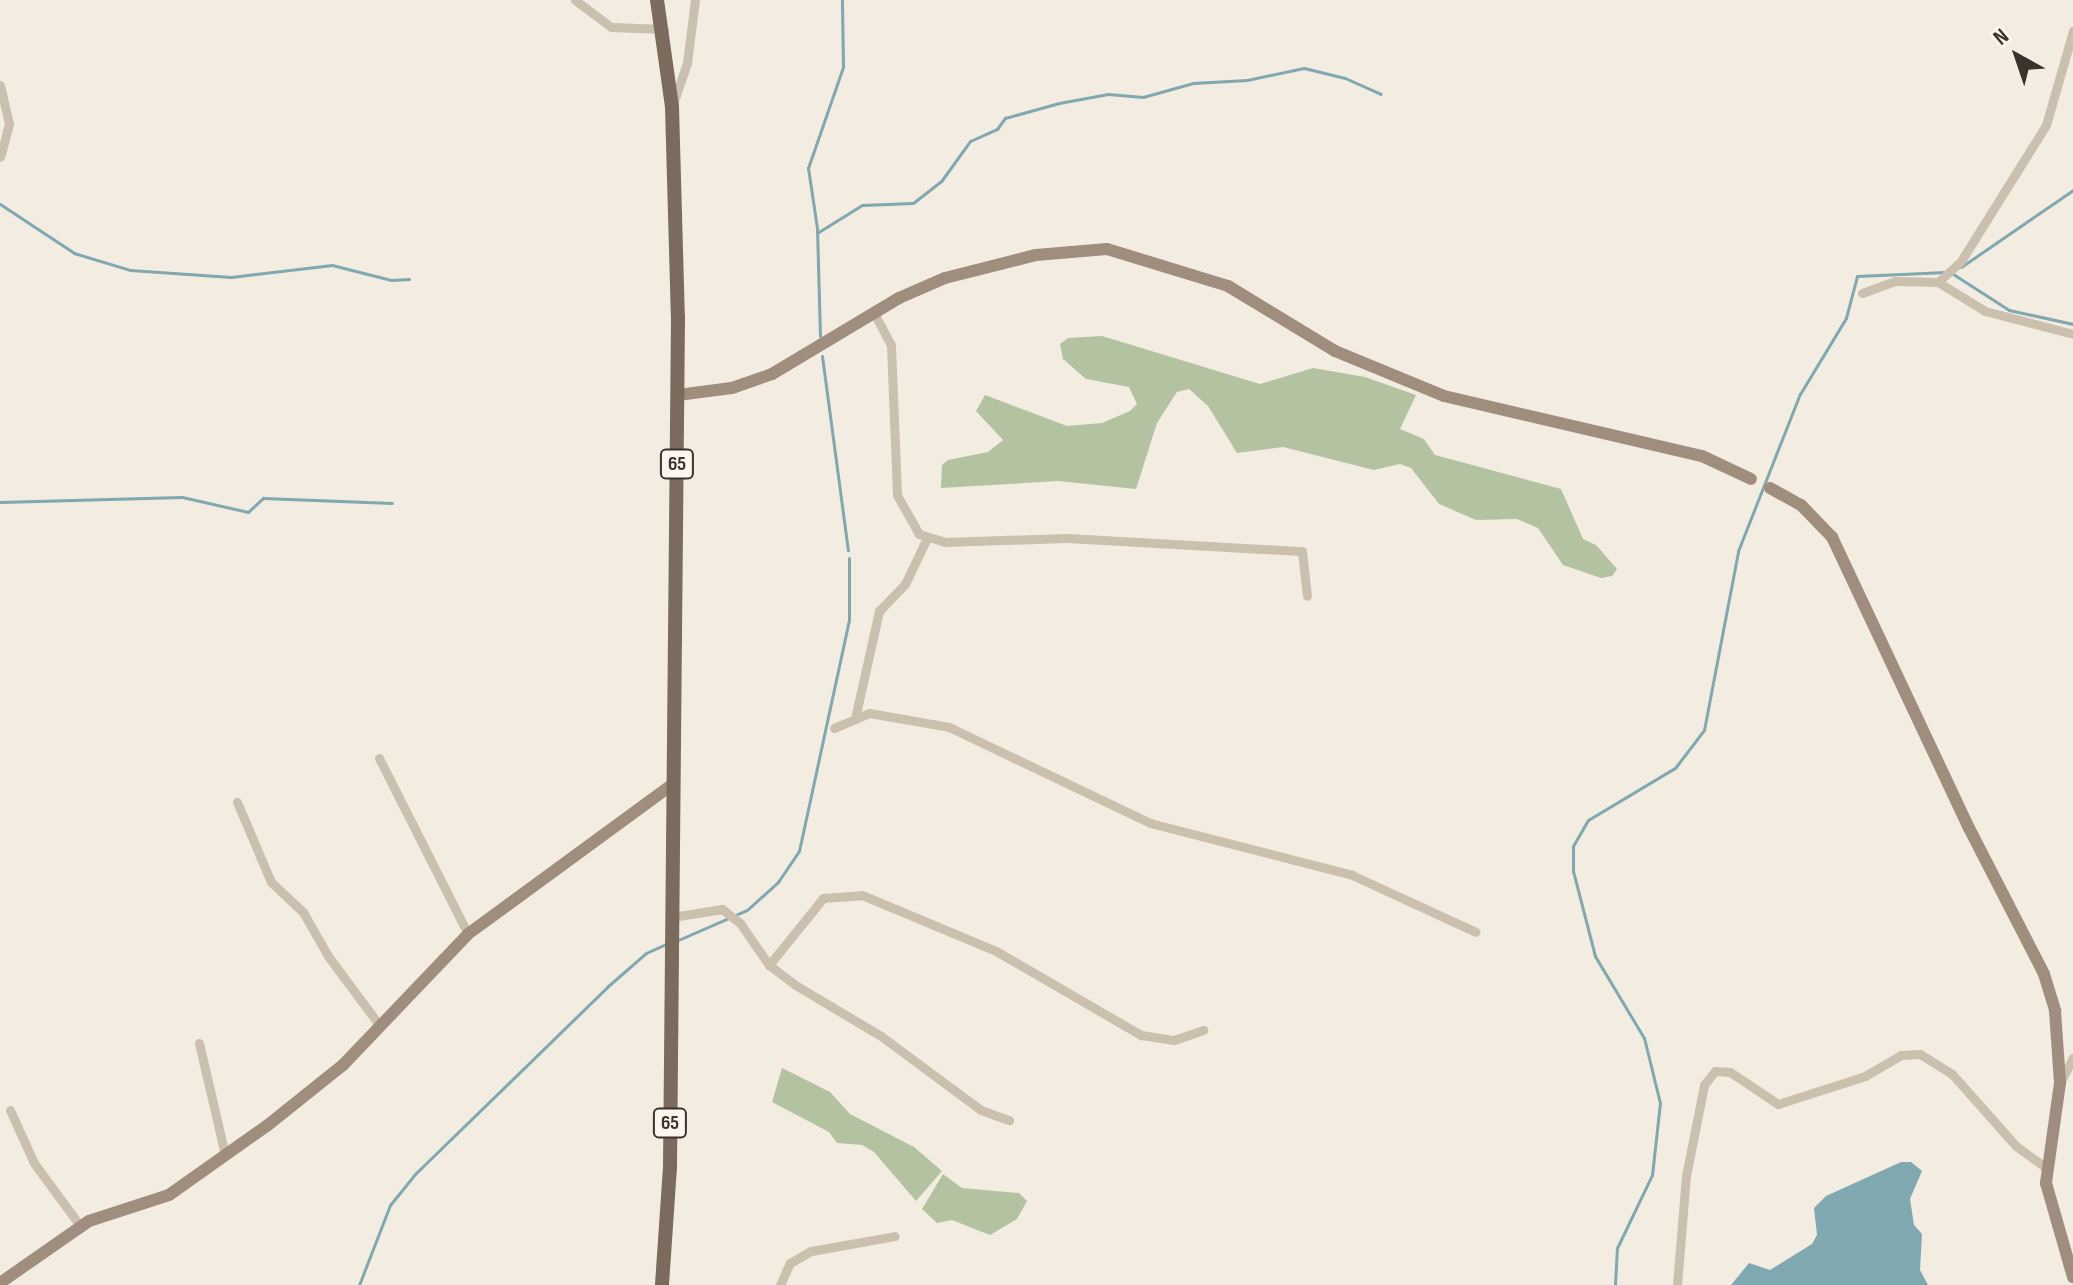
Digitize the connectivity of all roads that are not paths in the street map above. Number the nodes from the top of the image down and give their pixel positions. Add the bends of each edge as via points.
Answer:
1 (575, 0) edge
2 (657, 0) edge
3 (695, 0) edge
4 (664, 29) junction
5 (2073, 31) edge
6 (0, 85) edge
7 (672, 107) junction
8 (0, 157) edge
9 (1938, 282) junction
10 (1862, 293) dead end
11 (874, 313) junction
12 (2073, 334) edge
13 (678, 395) junction
14 (1751, 479) dead end
15 (1770, 488) dead end
16 (927, 538) junction
17 (1307, 596) dead end
18 (856, 714) junction
19 (834, 728) dead end
20 (379, 758) dead end
21 (674, 783) junction
22 (237, 802) dead end
23 (672, 923) junction
24 (1476, 932) dead end
25 (468, 934) junction
26 (769, 965) junction
27 (380, 1026) junction
28 (1203, 1030) dead end
29 (199, 1043) dead end
30 (2073, 1058) edge
31 (2066, 1077) edge
32 (10, 1110) dead end
33 (1009, 1120) dead end
34 (225, 1155) junction
35 (2045, 1167) junction
36 (81, 1227) junction
37 (895, 1236) dead end
38 (2073, 1277) edge
39 (0, 1283) edge
40 (662, 1285) edge
41 (780, 1285) edge
42 (1677, 1285) edge

1 - 4 street via 611,27
2 - 4 main road, 65
3 - 7 street via 687,63
4 - 7 main road, 65
5 - 9 street via 2042,134 2000,193 1972,247
6 - 8 street via 9,124
7 - 13 main road, 65
9 - 10 street via 1895,281
9 - 12 street via 1985,311
11 - 13 street via 772,374 732,388
11 - 14 street via 921,286 991,264 1057,252 1113,250 1228,286 1335,351 1444,396 1702,456
11 - 16 street via 891,345 897,495 908,522
13 - 21 main road, 65
15 - 31 street via 1801,505 1832,537 1864,600 1969,828 2044,974
16 - 17 street via 1067,538 1302,551
16 - 18 street via 905,584 879,611
18 - 19 street
18 - 24 street via 917,718 967,733 1150,823 1352,875
20 - 25 street
21 - 23 main road, 65
21 - 25 street
22 - 27 street via 271,882 303,912
23 - 26 street via 717,907 740,923
23 - 40 main road, 65 via 670,1167
25 - 27 street
26 - 28 street via 823,898 862,895 996,951 1141,1035 1174,1040
26 - 33 street via 881,1036 981,1110
27 - 34 street via 335,1072
29 - 34 street
30 - 31 street
31 - 35 street
32 - 36 street via 34,1163
34 - 36 street via 169,1195
35 - 38 street
35 - 42 street via 2016,1146 1952,1074 1920,1054 1901,1055 1865,1076 1778,1104 1730,1072 1715,1071 1704,1085 1686,1176
36 - 39 street
37 - 41 street via 811,1251 790,1263

